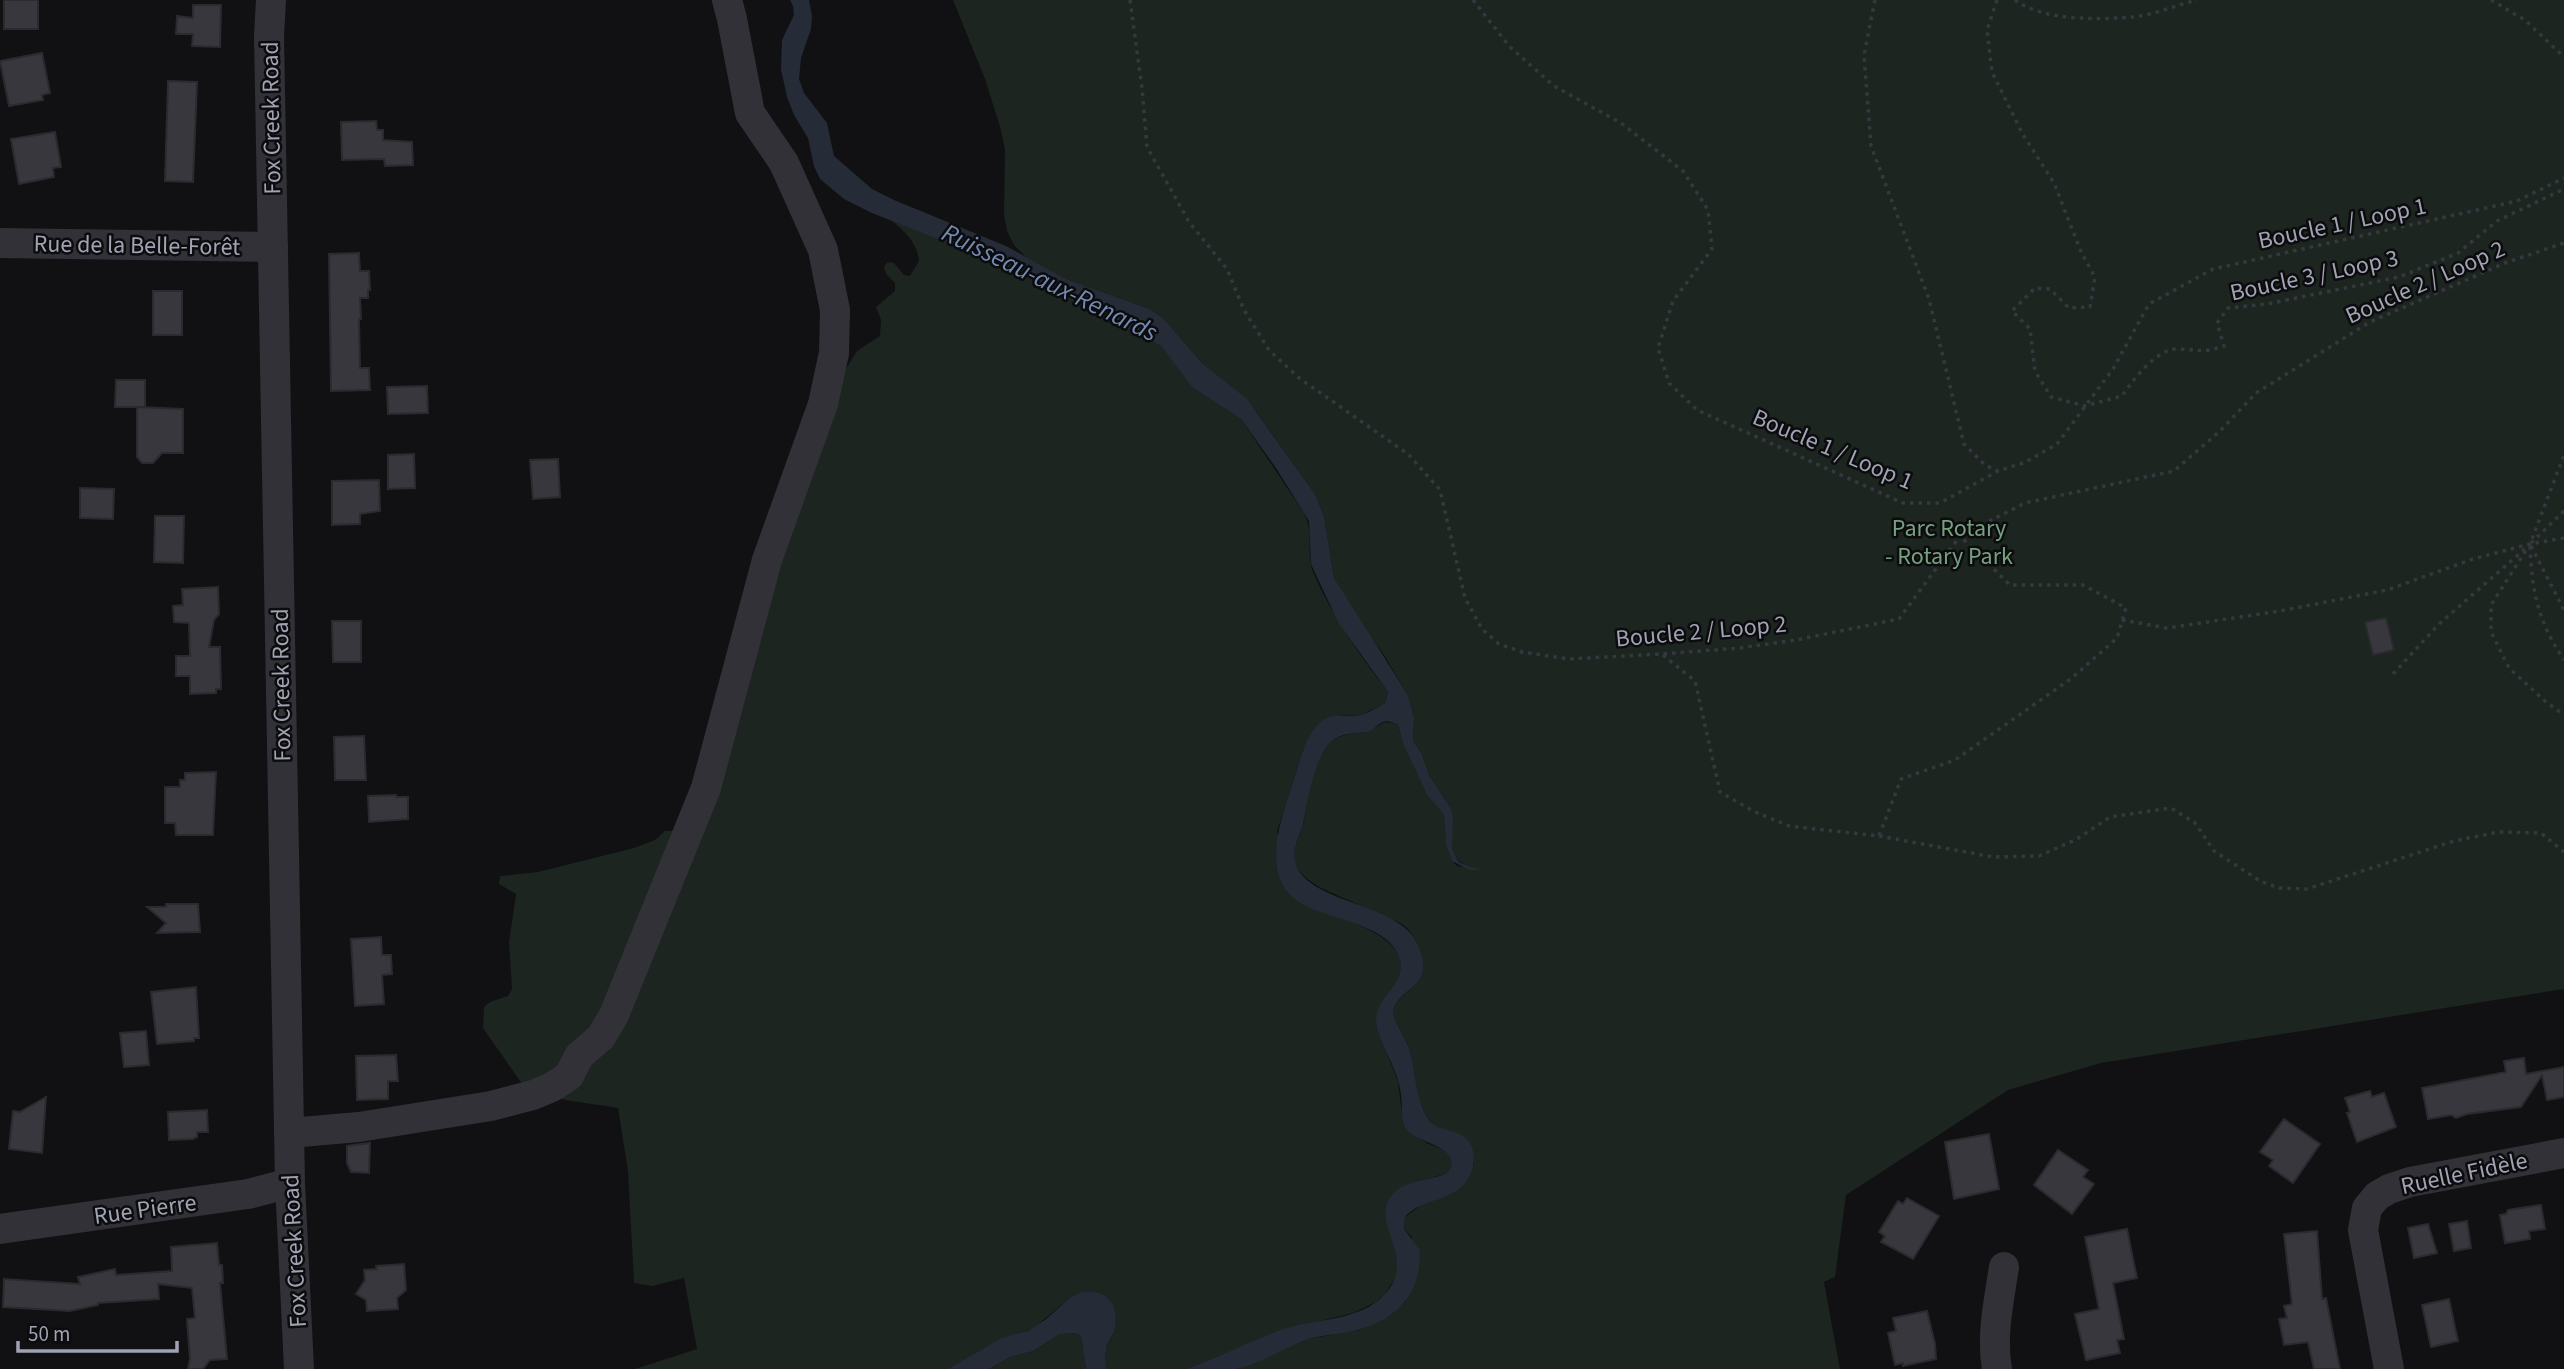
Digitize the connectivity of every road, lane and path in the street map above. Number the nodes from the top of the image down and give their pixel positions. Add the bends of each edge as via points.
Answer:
1 (271, 0) edge
2 (727, 0) edge
3 (1130, 0) edge
4 (1472, 0) edge
5 (1875, 0) edge
6 (1997, 0) edge
7 (2015, 0) edge
8 (2197, 0) edge
9 (2491, 0) edge
10 (2564, 57) edge
11 (2564, 177) edge
12 (2564, 189) edge
13 (0, 243) edge
14 (2564, 243) edge
15 (273, 247) junction
16 (2085, 406) junction
17 (2564, 455) edge
18 (1998, 471) junction
19 (2564, 511) edge
20 (1961, 536) junction
21 (2564, 538) edge
22 (2530, 544) junction
23 (2564, 610) edge
24 (2122, 621) junction
25 (1661, 654) junction
26 (2564, 660) edge
27 (2393, 674) dead end
28 (2564, 715) edge
29 (1879, 836) junction
30 (2564, 852) edge
31 (289, 1133) junction
32 (2564, 1153) edge
33 (290, 1183) junction
34 (0, 1229) edge
35 (2004, 1267) dead end
36 (299, 1369) edge
37 (1997, 1369) edge
38 (2389, 1369) edge

1 - 15 street, Fox Creek Road
2 - 31 street via 750,113 784,163 823,250 835,310 834,353 824,404 767,560 691,829 614,1016 601,1037 579,1056 566,1079 533,1095 491,1106
3 - 25 path, Boucle 2 / Loop 2 via 1147,147 1189,222 1227,269 1244,310 1269,351 1299,378 1408,454 1440,490 1465,598 1482,629 1499,644 1522,652 1569,659
4 - 18 path, Boucle 1 / Loop 1 via 1509,46 1554,86 1621,123 1684,171 1708,211 1712,249 1673,301 1657,348 1669,383 1697,410 1903,503 1940,503
5 - 18 path via 1864,55 1871,146 1929,299 1965,444 1985,465
6 - 16 path, Boucle 3 / Loop 3 via 1987,30 1992,72 2022,133 2054,183 2095,277 2090,307 2069,308 2050,289 2035,288 2012,311 2030,329 2035,371 2051,397
7 - 8 path via 2062,17 2134,16
9 - 10 path via 2525,20
11 - 16 path, Boucle 1 / Loop 1 via 2517,201 2213,269 2149,304 2113,369
12 - 16 path, Boucle 3 / Loop 3 via 2497,221 2458,253 2399,277 2228,308 2217,323 2224,346 2206,352 2171,349 2140,370 2122,396
13 - 15 street, Rue de la Belle-Forêt
14 - 20 path, Boucle 2 / Loop 2 via 2505,263 2370,322 2256,393 2174,471 2025,503
15 - 31 street, Fox Creek Road
16 - 18 path, Boucle 1 / Loop 1 via 2057,444 2026,463
17 - 22 path
19 - 22 path
20 - 24 path via 2010,585 2083,585 2126,608
20 - 25 path, Boucle 2 / Loop 2 via 1899,619 1796,640
21 - 22 path
22 - 23 path
22 - 24 path via 2387,590 2293,608 2167,628
22 - 26 path via 2538,607 2547,635
22 - 27 path via 2439,624
22 - 28 path via 2491,604 2491,632 2509,668
24 - 29 path via 2117,639 2072,678 1955,760 1902,779
25 - 29 path via 1695,681 1720,792 1789,826
29 - 30 path via 1993,857 2039,856 2110,817 2171,808 2195,823 2214,851 2260,881 2279,888 2307,889 2454,841 2499,832 2540,833
31 - 33 street, Fox Creek Road
32 - 38 street, Ruelle Fidèle via 2410,1182 2377,1196 2367,1208 2363,1230
33 - 34 street, Rue Pierre via 248,1194
33 - 36 street, Fox Creek Road
35 - 37 street via 1995,1324

